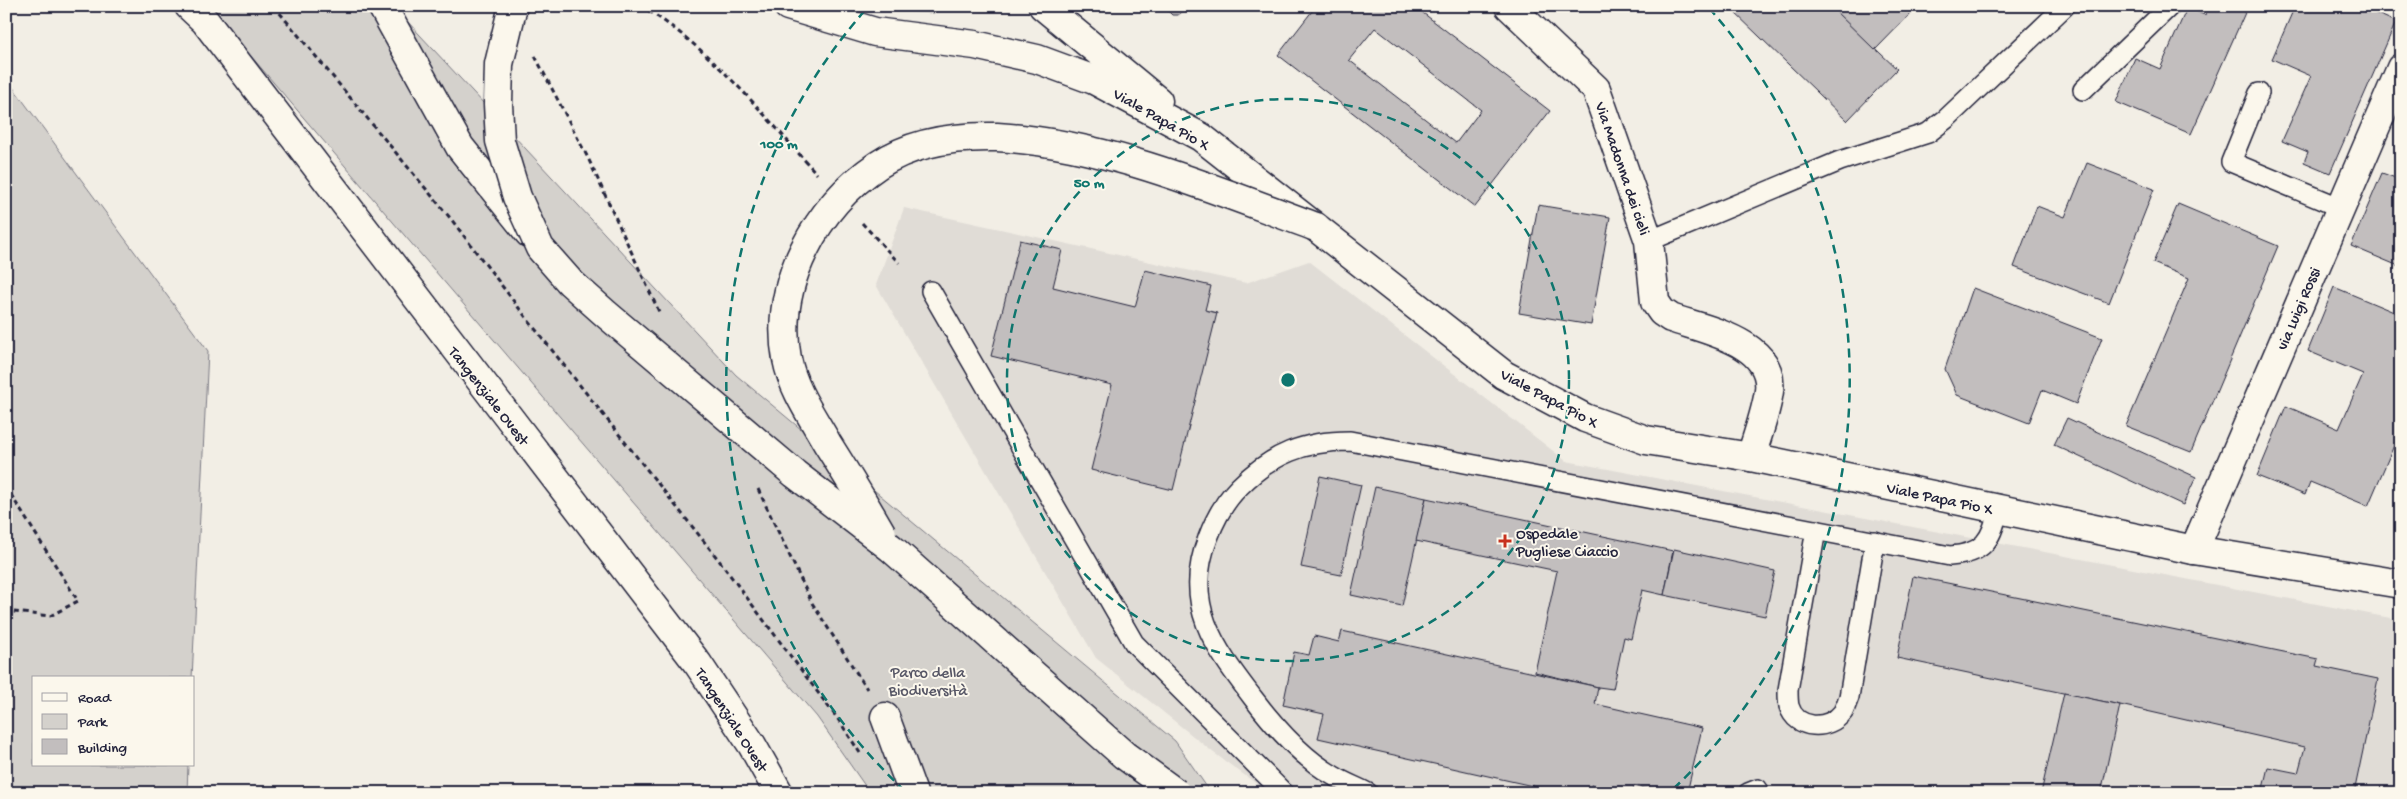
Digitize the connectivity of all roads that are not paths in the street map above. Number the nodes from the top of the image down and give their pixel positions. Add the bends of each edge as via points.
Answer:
1 (189, 6) edge
2 (382, 6) edge
3 (513, 6) edge
4 (788, 6) edge
5 (1043, 6) edge
6 (1509, 6) edge
7 (2065, 6) edge
8 (2170, 6) edge
9 (2401, 68) edge
10 (2083, 90) dead end
11 (2259, 93) dead end
12 (1201, 137) junction
13 (2340, 207) junction
14 (1316, 228) junction
15 (1649, 241) junction
16 (540, 248) junction
17 (931, 291) dead end
18 (1751, 457) junction
19 (1998, 510) junction
20 (1816, 530) junction
21 (1876, 541) junction
22 (891, 548) junction
23 (2194, 550) junction
24 (2399, 579) edge
25 (885, 717) dead end
26 (779, 793) edge
27 (913, 793) edge
28 (1176, 793) edge
29 (1284, 793) edge
30 (1368, 793) edge

1 - 26 main road, Tangenziale Ovest via 205,22 698,664 752,745
2 - 16 main road, bridge via 460,147
3 - 16 main road, bridge via 499,64 500,141 517,197
4 - 12 main road, Viale Papa Pio X via 875,32 975,45 1037,59 1094,80
5 - 12 main road
6 - 15 main road, Via Madonna dei cieli via 1596,89
7 - 15 lane via 1928,133 1840,161
8 - 10 lane
9 - 13 main road, via Luigi Rossi
11 - 13 lane via 2231,162
12 - 14 main road, Viale Papa Pio X
13 - 23 main road, via Luigi Rossi
14 - 18 main road, Viale Papa Pio X via 1504,375 1585,418 1646,440
14 - 22 main road, bridge via 1176,176 1071,147 998,138 956,138 912,148 879,164 826,214 805,246 792,282 785,319 787,359 800,397
15 - 18 main road, Via Madonna dei cieli via 1655,302 1662,312 1670,318 1743,343 1755,353 1766,370 1769,390
16 - 22 main road, bridge via 570,282 606,314 795,474
17 - 29 lane via 1134,642
18 - 19 main road, Viale Papa Pio X
19 - 21 lane via 1989,539 1972,552 1962,555 1950,556
19 - 23 main road, Viale Papa Pio X
20 - 21 lane
20 - 21 lane via 1788,690 1789,706 1796,718 1806,724 1819,726 1832,722 1842,712 1849,697
20 - 30 lane via 1350,441 1306,445 1275,458 1251,474 1229,497 1213,524 1200,556 1200,608 1209,635 1223,660 1282,732 1304,755 1333,776
22 - 28 main road, bridge via 1124,755
23 - 24 main road, Viale Papa Pio X
25 - 27 main road

